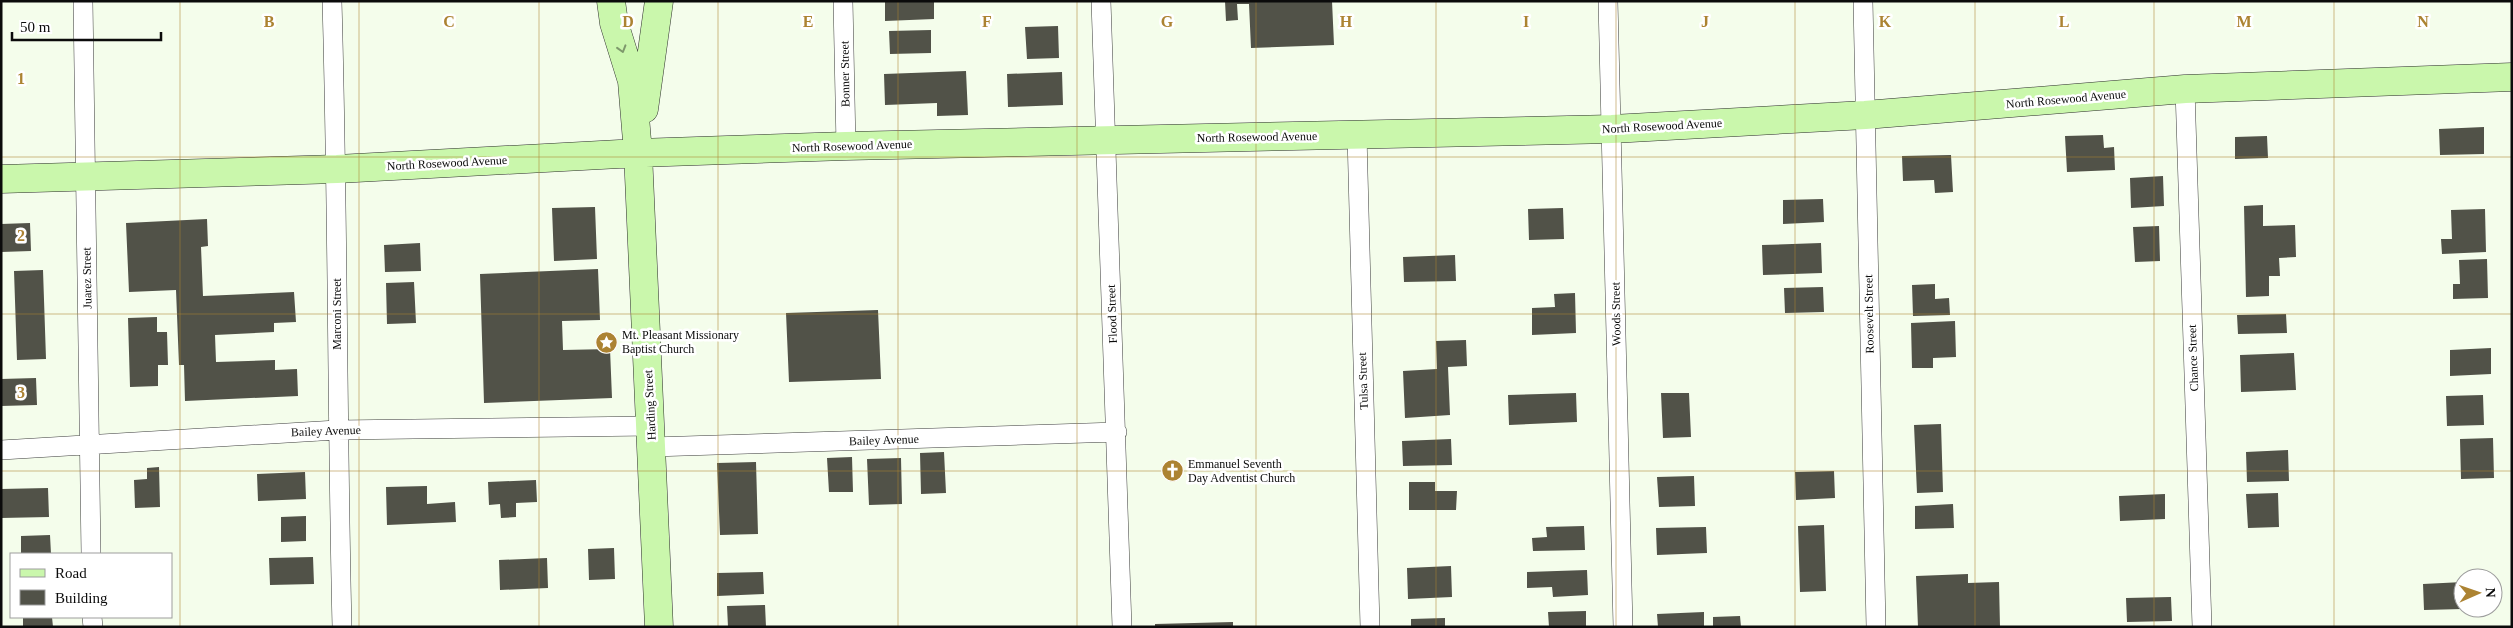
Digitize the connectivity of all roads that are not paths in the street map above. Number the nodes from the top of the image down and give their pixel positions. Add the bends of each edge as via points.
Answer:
1 (83, 1) edge
2 (332, 1) edge
3 (612, 1) edge
4 (659, 1) edge
5 (843, 1) edge
6 (1100, 1) edge
7 (1608, 1) edge
8 (1863, 1) edge
9 (2512, 77) edge
10 (2185, 89) junction
11 (1865, 115) junction
12 (1612, 129) junction
13 (1357, 135) junction
14 (1105, 141) junction
15 (846, 146) junction
16 (638, 153) junction
17 (337, 168) junction
18 (86, 177) junction
19 (1, 179) edge
20 (337, 430) junction
21 (1116, 432) junction
22 (651, 437) junction
23 (88, 444) junction
24 (1, 450) edge
25 (91, 553) edge
26 (342, 627) edge
27 (659, 627) edge
28 (1122, 627) edge
29 (1370, 627) edge
30 (1622, 627) edge
31 (1876, 627) edge
32 (2202, 627) edge

1 - 18 street, Juarez Street
2 - 17 street, Marconi Street
3 -> 16 street, Harding Street via 614,23 632,82
4 - 16 street, Harding Street
5 - 15 street, Bonner Street
6 - 14 street, Flood Street
7 - 12 street, Woods Street
8 - 11 street, Roosevelt Street
9 - 10 street, North Rosewood Avenue
10 - 11 street, North Rosewood Avenue
10 - 32 street, Chance Street
11 - 12 street, North Rosewood Avenue
11 - 31 street, Roosevelt Street
12 - 13 street, North Rosewood Avenue
12 - 30 street, Woods Street
13 - 14 street, North Rosewood Avenue
13 - 29 street, Tulsa Street
14 - 15 street, North Rosewood Avenue
14 - 21 street, Flood Street
15 - 16 street, North Rosewood Avenue
16 - 17 street, North Rosewood Avenue
16 - 22 street, Harding Street
17 - 18 street, North Rosewood Avenue
17 - 20 street, Marconi Street
18 - 19 street, North Rosewood Avenue
18 - 23 street, Juarez Street
20 - 22 street, Bailey Avenue
20 - 23 street, Bailey Avenue
20 - 26 street, Marconi Street
21 - 22 street, Bailey Avenue
21 - 28 street, Flood Street
22 - 27 street, Harding Street
23 - 24 street, Bailey Avenue
23 - 25 street, Juarez Street

